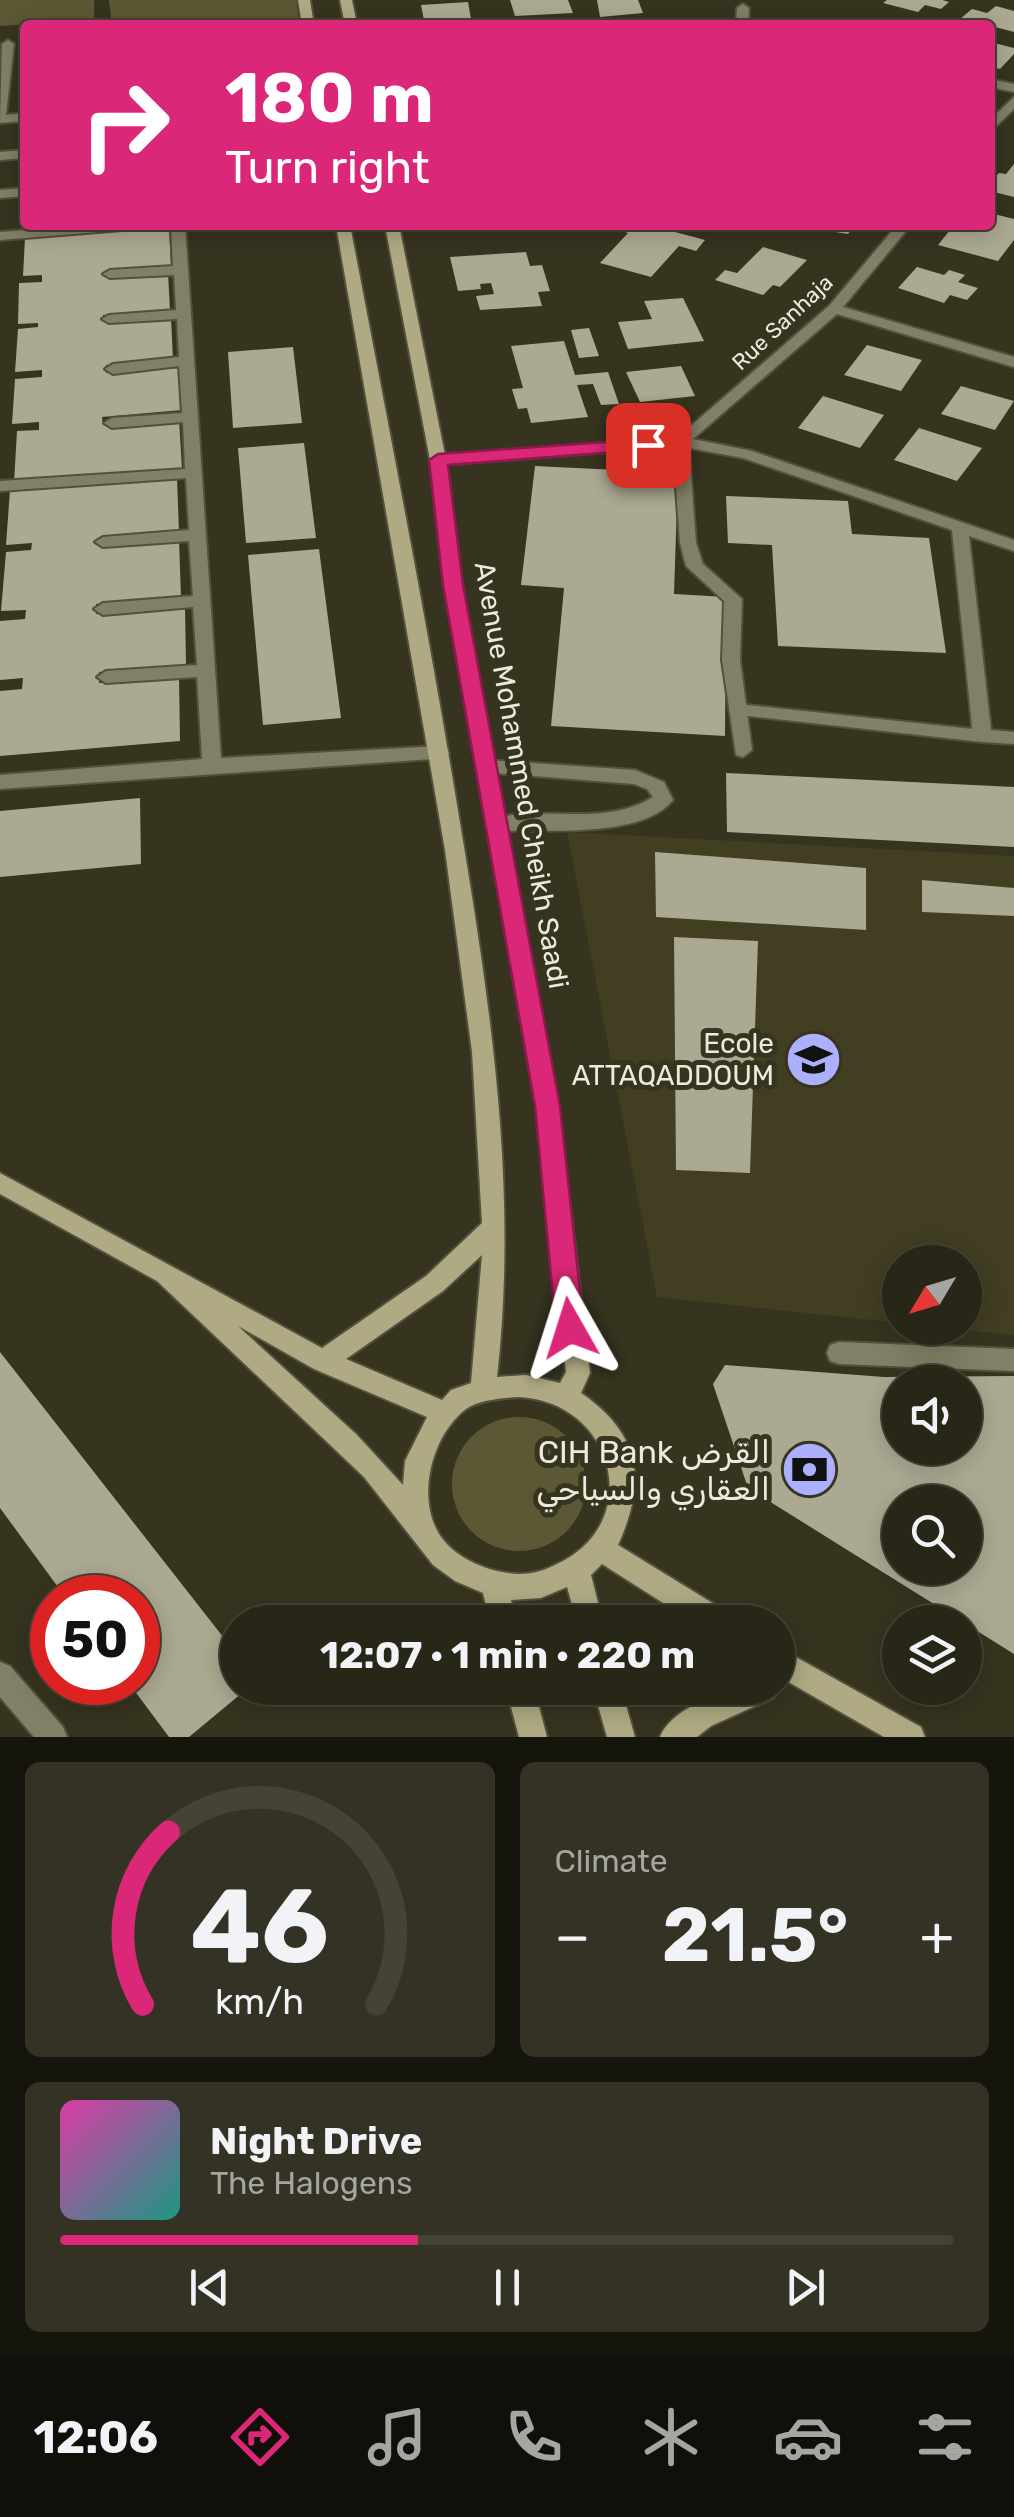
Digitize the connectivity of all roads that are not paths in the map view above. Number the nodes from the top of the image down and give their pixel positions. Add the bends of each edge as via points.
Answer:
1 (743, 8) dead end
2 (742, 20) edge
3 (4, 44) edge
4 (1014, 102) edge
5 (0, 117) edge
6 (995, 123) edge
7 (89, 230) edge
8 (178, 230) edge
9 (344, 230) edge
10 (393, 230) edge
11 (900, 230) edge
12 (0, 236) edge
13 (181, 270) junction
14 (110, 274) dead end
15 (834, 309) junction
16 (183, 314) junction
17 (109, 319) dead end
18 (186, 361) junction
19 (1014, 362) edge
20 (113, 369) dead end
21 (190, 417) junction
22 (112, 423) dead end
23 (681, 442) junction
24 (438, 460) junction
25 (194, 472) junction
26 (0, 486) edge
27 (960, 528) junction
28 (198, 535) junction
29 (103, 542) dead end
30 (1014, 546) edge
31 (204, 602) junction
32 (103, 608) dead end
33 (207, 670) junction
34 (106, 678) dead end
35 (738, 710) junction
36 (982, 736) junction
37 (1014, 738) edge
38 (743, 750) dead end
39 (440, 753) junction
40 (212, 764) junction
41 (488, 767) junction
42 (0, 782) edge
43 (498, 824) junction
44 (0, 1183) edge
45 (492, 1228) junction
46 (167, 1278) junction
47 (839, 1353) dead end
48 (1014, 1360) edge
49 (323, 1361) junction
50 (483, 1391) junction
51 (566, 1396) junction
52 (445, 1413) junction
53 (426, 1536) junction
54 (603, 1550) junction
55 (577, 1572) junction
56 (494, 1584) junction
57 (499, 1605) edge
58 (586, 1605) edge
59 (690, 1605) edge
60 (0, 1676) edge
61 (795, 1678) edge
62 (525, 1705) edge
63 (612, 1705) edge
64 (725, 1705) edge
65 (53, 1737) edge
66 (533, 1737) edge
67 (620, 1737) edge
68 (674, 1737) edge
69 (911, 1737) edge

1 - 2 street
3 - 5 street via 9,81
4 - 6 street
7 - 12 street
8 - 13 street
9 - 39 main road
10 - 24 main road, Avenue Mohammed Cheikh Saadi
11 - 15 street, Rue Sanhaja
13 - 14 street
13 - 16 street
15 - 19 street
15 - 23 street, Rue Sanhaja
16 - 17 street
16 - 18 street
18 - 20 street
18 - 21 street
21 - 22 street
21 - 25 street
23 - 24 street
23 - 27 street via 746,454
23 - 35 street via 694,566 733,599 730,660
24 - 41 main road, Avenue Mohammed Cheikh Saadi via 453,585
25 - 26 street
25 - 28 street
27 - 30 street
27 - 36 street
28 - 29 street
28 - 31 street
31 - 32 street
31 - 33 street
33 - 34 street
33 - 40 street
35 - 36 street
35 - 38 street
36 - 37 street
39 - 40 street
39 - 45 main road via 476,980
40 - 42 street
41 - 43 main road, Avenue Mohammed Cheikh Saadi
41 - 43 street via 636,777 663,795 652,807 603,820
43 - 51 main road, Avenue Mohammed Cheikh Saadi via 547,1106 578,1373
44 - 46 main road
45 - 49 main road via 448,1274
45 - 50 main road via 493,1328
46 - 49 main road
46 - 53 main road via 341,1436
47 - 48 street
49 - 52 main road
50 - 51 main road via 525,1386
50 - 52 main road via 460,1398
51 - 54 main road via 602,1424 624,1463 624,1508
52 - 53 main road via 420,1449 413,1493
53 - 56 main road via 454,1566
54 - 55 main road
54 - 59 main road
55 - 56 main road via 537,1587
55 - 58 main road
56 - 57 main road
60 - 65 street
61 - 69 main road
62 - 66 main road
63 - 67 main road
64 - 68 main road

